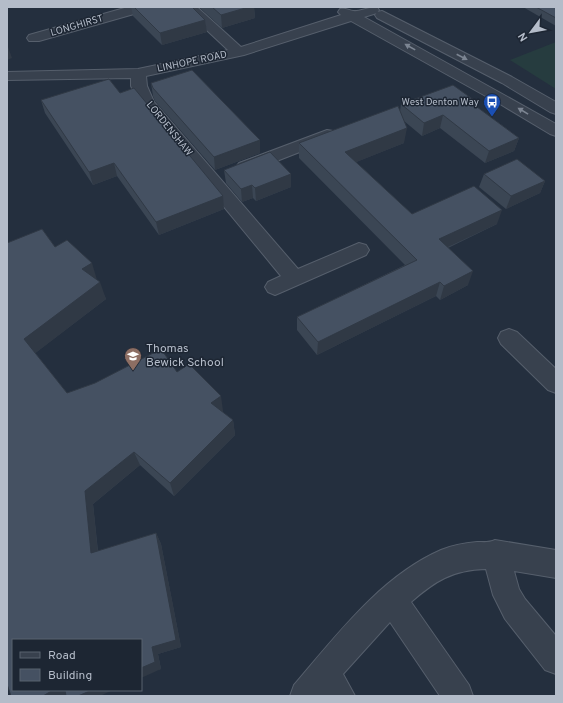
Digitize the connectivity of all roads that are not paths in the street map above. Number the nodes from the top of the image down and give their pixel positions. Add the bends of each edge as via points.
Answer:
1 (143, 7) edge
2 (189, 7) edge
3 (334, 7) edge
4 (363, 11) edge
5 (34, 38) dead end
6 (239, 52) junction
7 (138, 73) junction
8 (7, 76) edge
9 (556, 109) edge
10 (343, 128) edge
11 (556, 131) edge
12 (224, 175) junction
13 (359, 250) dead end
14 (294, 278) junction
15 (275, 287) dead end
16 (509, 338) dead end
17 (556, 384) edge
18 (495, 554) junction
19 (556, 564) edge
20 (392, 600) junction
21 (556, 659) edge
22 (333, 684) edge
23 (305, 696) edge
24 (458, 696) edge

1 - 5 street, LONGHIRST
2 - 6 street
3 - 4 street
4 - 6 street, LINHOPE ROAD
4 -> 9 street via 507,80
11 -> 4 street
6 - 7 street, LINHOPE ROAD
7 - 8 street, LINHOPE ROAD
7 - 12 street, LORDENSHAW via 139,86 147,103
10 - 12 street
12 - 14 street, LORDENSHAW
13 - 14 street
14 - 15 street
16 - 17 street
18 - 19 street
18 - 20 street via 450,560 427,572
18 - 21 street via 507,595 515,609
20 - 22 street
20 - 24 street
22 - 23 street

